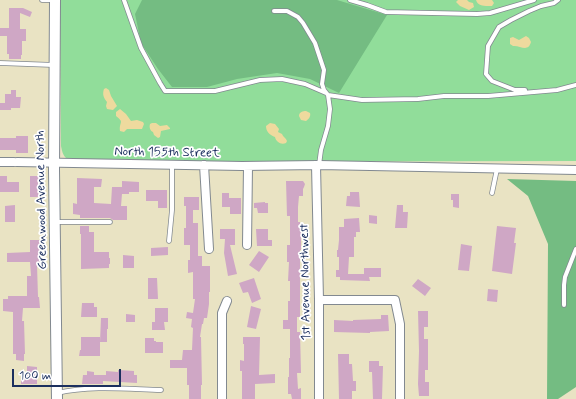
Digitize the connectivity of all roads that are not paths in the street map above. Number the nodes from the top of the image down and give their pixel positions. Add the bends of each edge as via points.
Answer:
1 (42, 0) edge
2 (55, 0) edge
3 (124, 0) edge
4 (350, 0) edge
5 (534, 0) edge
6 (558, 0) edge
7 (274, 11) dead end
8 (0, 63) edge
9 (54, 66) junction
10 (576, 85) edge
11 (539, 91) junction
12 (327, 94) junction
13 (0, 162) edge
14 (54, 163) junction
15 (172, 165) junction
16 (318, 165) junction
17 (204, 166) junction
18 (248, 166) junction
19 (497, 168) junction
20 (576, 170) edge
21 (492, 193) dead end
22 (55, 222) junction
23 (110, 222) dead end
24 (169, 241) dead end
25 (247, 245) dead end
26 (576, 248) edge
27 (208, 249) dead end
28 (319, 300) junction
29 (227, 301) dead end
30 (564, 304) dead end
31 (161, 390) dead end
32 (57, 396) edge
33 (222, 399) edge
34 (320, 399) edge
35 (400, 399) edge

1 - 2 lane
2 - 9 street, Greenwood Avenue North
3 - 12 lane via 141,48 165,91 215,91 260,80 282,79 305,84
4 - 5 lane via 386,12 477,14 490,13
6 - 11 lane via 535,8 499,27 488,46 486,74 492,81 515,90
7 - 12 lane via 287,11 303,23 315,43 321,60 324,70 322,84
8 - 9 lane
9 - 14 street, Greenwood Avenue North
10 - 11 lane
11 - 12 lane via 488,96 381,100 362,100
12 - 16 lane via 330,109 328,126
13 - 14 street, North 155th Street
14 - 15 street, North 155th Street
14 - 22 street, Greenwood Avenue North
15 - 17 street, North 155th Street
15 - 24 lane
16 - 18 street, North 155th Street
16 - 19 street, North 155th Street
16 - 28 street, 1st Avenue Northwest
17 - 18 street, North 155th Street
17 - 27 street
18 - 25 street
19 - 20 street, North 155th Street
19 - 21 lane
22 - 23 lane
22 - 32 street, Greenwood Avenue North
26 - 30 lane via 565,277
28 - 34 street, 1st Avenue Northwest
28 - 35 street via 395,300 400,324
29 - 33 street via 222,313
31 - 32 lane via 85,389 68,390

